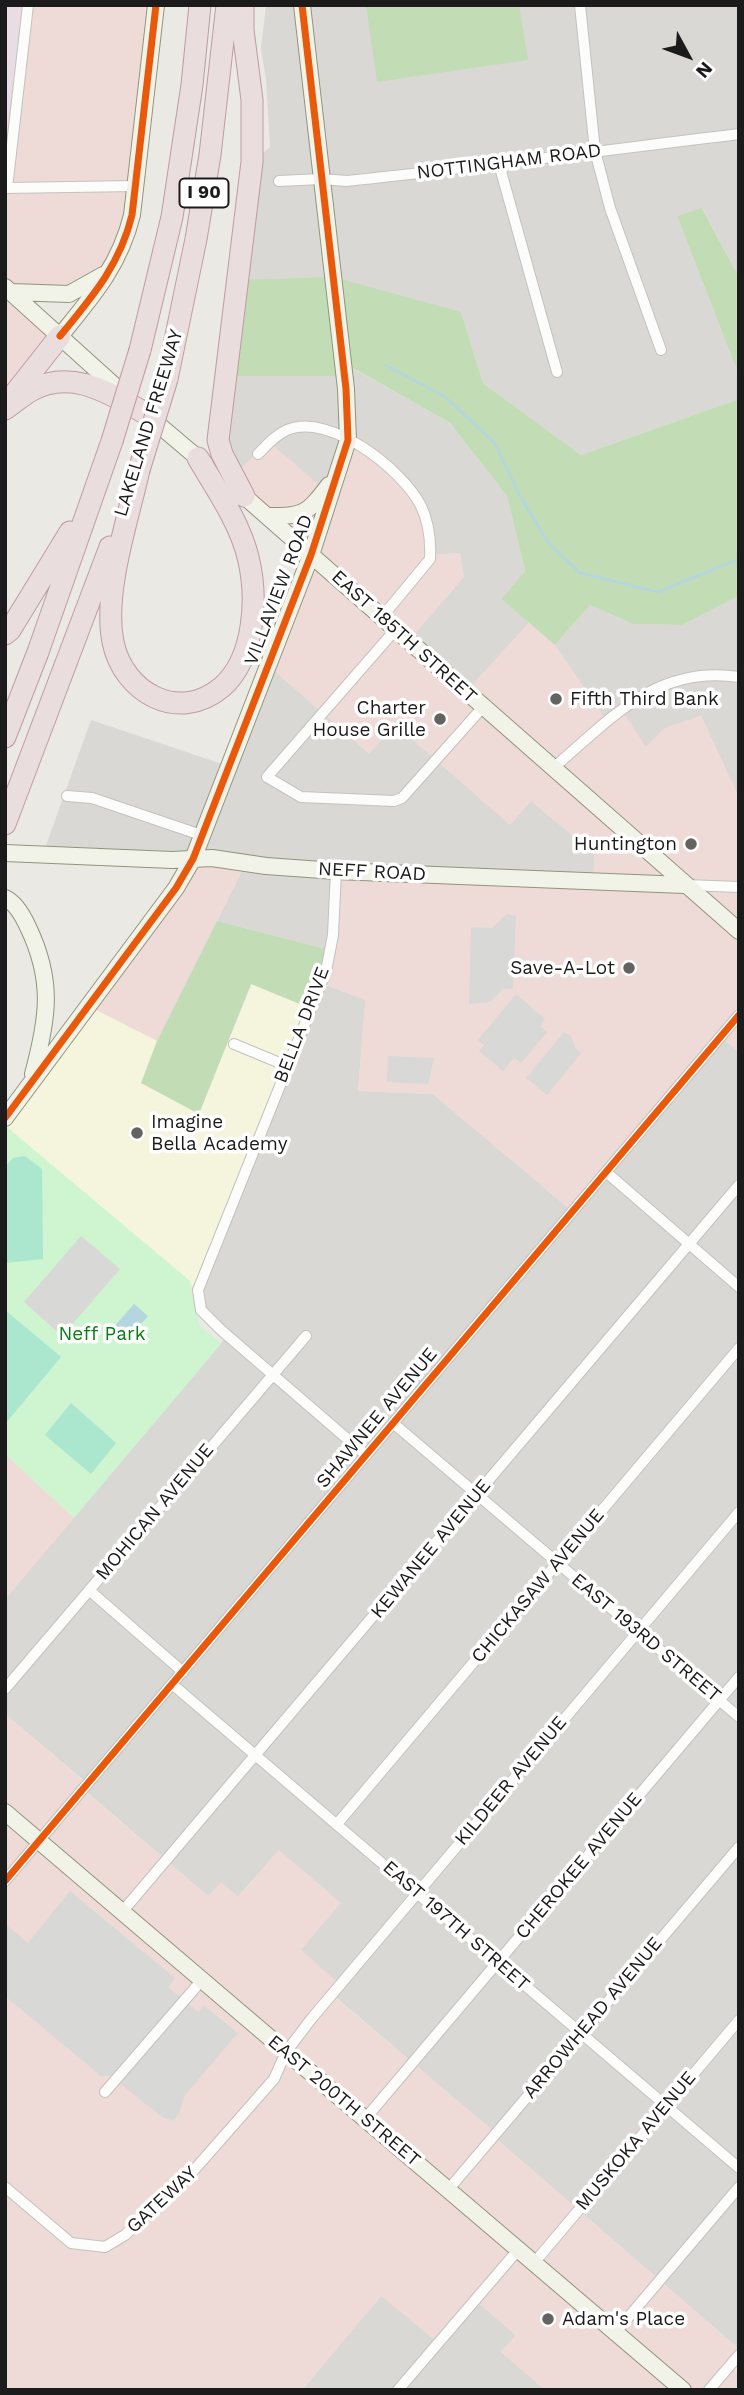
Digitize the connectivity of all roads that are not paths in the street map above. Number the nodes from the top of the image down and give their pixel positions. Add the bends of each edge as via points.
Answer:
1 (28, 5) edge
2 (156, 5) edge
3 (200, 5) edge
4 (227, 5) edge
5 (243, 5) edge
6 (302, 5) edge
7 (580, 5) edge
8 (739, 134) edge
9 (595, 151) junction
10 (499, 164) junction
11 (321, 179) junction
12 (279, 181) dead end
13 (135, 186) junction
14 (6, 188) edge
15 (113, 267) junction
16 (8, 290) edge
17 (60, 336) junction
18 (662, 350) dead end
19 (557, 372) dead end
20 (5, 407) edge
21 (145, 413) junction
22 (348, 440) junction
23 (112, 441) junction
24 (258, 454) dead end
25 (198, 458) junction
26 (139, 470) junction
27 (337, 475) junction
28 (244, 496) junction
29 (267, 516) junction
30 (311, 555) junction
31 (382, 617) junction
32 (396, 629) junction
33 (5, 634) edge
34 (739, 677) edge
35 (482, 707) junction
36 (5, 737) edge
37 (552, 769) junction
38 (67, 796) dead end
39 (5, 824) edge
40 (204, 836) junction
41 (5, 853) edge
42 (193, 859) junction
43 (336, 871) junction
44 (684, 884) junction
45 (739, 887) edge
46 (5, 898) edge
47 (739, 931) edge
48 (739, 1015) edge
49 (234, 1044) dead end
50 (287, 1066) junction
51 (29, 1086) junction
52 (5, 1118) edge
53 (606, 1172) junction
54 (739, 1185) edge
55 (688, 1244) junction
56 (739, 1287) edge
57 (306, 1336) dead end
58 (739, 1348) edge
59 (272, 1375) junction
60 (393, 1423) junction
61 (366, 1455) junction
62 (477, 1496) junction
63 (739, 1512) edge
64 (557, 1564) junction
65 (89, 1590) junction
66 (638, 1632) junction
67 (183, 1672) junction
68 (739, 1677) edge
69 (172, 1684) junction
70 (5, 1689) edge
71 (719, 1700) junction
72 (739, 1717) edge
73 (255, 1755) junction
74 (5, 1812) edge
75 (337, 1824) junction
76 (39, 1841) junction
77 (739, 1847) edge
78 (5, 1881) edge
79 (416, 1893) junction
80 (122, 1912) junction
81 (498, 1963) junction
82 (202, 1980) junction
83 (739, 2020) edge
84 (580, 2033) junction
85 (286, 2052) junction
86 (105, 2092) dead end
87 (666, 2106) junction
88 (365, 2119) junction
89 (739, 2168) edge
90 (5, 2187) edge
91 (739, 2187) edge
92 (448, 2190) junction
93 (518, 2250) junction
94 (534, 2263) junction
95 (615, 2333) junction
96 (739, 2354) edge
97 (398, 2390) edge
98 (683, 2390) edge
99 (709, 2390) edge

1 - 14 street
2 - 13 street
3 - 23 highway, LAKELAND FREEWAY / I 90, bridge via 172,217 140,350
4 - 26 highway, LAKELAND FREEWAY / I 90, bridge via 211,155 194,252 167,379
5 - 28 highway via 252,100 252,162 218,440
6 - 11 street, VILLAVIEW ROAD
7 - 9 street
8 - 9 street, NOTTINGHAM ROAD
9 - 10 street, NOTTINGHAM ROAD
9 - 18 street via 610,208
10 - 11 street, NOTTINGHAM ROAD via 346,181
10 - 19 street
11 - 12 street, NOTTINGHAM ROAD
11 - 22 street, VILLAVIEW ROAD
13 - 14 street
13 - 15 street via 128,232
15 - 16 street via 69,294
15 - 17 street
16 - 17 street, EAST 185TH STREET
17 - 20 highway
17 - 21 street, EAST 185TH STREET
20 - 21 highway via 32,389 70,381 99,387
21 - 25 street, EAST 185TH STREET
22 - 24 street via 310,427 289,429
22 - 27 street, VILLAVIEW ROAD
22 - 31 street via 390,466 420,503 428,522 430,559
23 - 33 highway via 66,541
23 - 36 highway, LAKELAND FREEWAY / I 90
25 - 26 highway via 233,517 248,557 253,592 244,654 234,673 221,688 188,702 155,698 141,690 124,670 113,643 110,598
25 - 28 street, EAST 185TH STREET
26 - 39 highway, LAKELAND FREEWAY / I 90
27 - 29 street via 304,513
27 - 30 street, VILLAVIEW ROAD
28 - 29 street, EAST 185TH STREET
29 - 30 street, EAST 185TH STREET
30 - 31 street, EAST 185TH STREET
30 - 40 street, VILLAVIEW ROAD
31 - 32 street, EAST 185TH STREET
32 - 35 street, EAST 185TH STREET
32 - 35 street via 267,777 301,797 394,801 402,798
34 - 37 street via 698,674 666,683 634,699
35 - 37 street, EAST 185TH STREET
37 - 44 street, EAST 185TH STREET
38 - 40 street via 92,798
40 - 42 street, VILLAVIEW ROAD
41 - 42 street, NEFF ROAD
42 - 43 street, NEFF ROAD
42 - 51 street, VILLAVIEW ROAD
43 - 44 street, NEFF ROAD
43 - 50 street, BELLA DRIVE via 326,971
44 - 45 street, NEFF ROAD
44 - 47 street, EAST 185TH STREET
46 - 51 street via 23,917 39,950 47,987 45,1030
48 - 53 street, SHAWNEE AVENUE
49 - 50 street
50 - 59 street, BELLA DRIVE via 198,1290 201,1310
51 - 52 street, VILLAVIEW ROAD
53 - 55 street
53 - 60 street, SHAWNEE AVENUE
54 - 55 street, KEWANEE AVENUE
55 - 56 street
55 - 62 street, KEWANEE AVENUE
57 - 59 street, MOHICAN AVENUE
58 - 64 street, CHICKASAW AVENUE
59 - 61 street
59 - 65 street, MOHICAN AVENUE
60 - 61 street, SHAWNEE AVENUE
60 - 62 street, EAST 193RD STREET
61 - 67 street, SHAWNEE AVENUE
62 - 64 street, EAST 193RD STREET
62 - 73 street, KEWANEE AVENUE
63 - 66 street, KILDEER AVENUE
64 - 66 street, EAST 193RD STREET
64 - 75 street, CHICKASAW AVENUE
65 - 67 street
65 - 70 street, MOHICAN AVENUE
66 - 71 street, EAST 193RD STREET
66 - 79 street, KILDEER AVENUE
67 - 69 street, SHAWNEE AVENUE
68 - 71 street, CHEROKEE AVENUE
69 - 73 street, EAST 197TH STREET
69 - 76 street, SHAWNEE AVENUE
71 - 72 street, EAST 193RD STREET
71 - 81 street, CHEROKEE AVENUE
73 - 75 street, EAST 197TH STREET
73 - 80 street, KEWANEE AVENUE
74 - 76 street, EAST 200TH STREET
75 - 79 street, EAST 197TH STREET
76 - 78 street, SHAWNEE AVENUE
76 - 80 street, EAST 200TH STREET
77 - 84 street, ARROWHEAD AVENUE
79 - 81 street, EAST 197TH STREET
79 - 85 street, KILDEER AVENUE
80 - 82 street, EAST 200TH STREET
81 - 84 street, EAST 197TH STREET
81 - 88 street, CHEROKEE AVENUE
82 - 85 street, EAST 200TH STREET
82 - 86 street
83 - 87 street, MUSKOKA AVENUE
84 - 87 street, EAST 197TH STREET
84 - 92 street, ARROWHEAD AVENUE
85 - 88 street, EAST 200TH STREET
85 - 90 street, GATEWAY via 274,2079 195,2169 125,2235 105,2247 71,2243
87 - 89 street, EAST 197TH STREET
87 - 94 street, MUSKOKA AVENUE
88 - 92 street, EAST 200TH STREET
91 - 95 street
92 - 93 street, EAST 200TH STREET
93 - 94 street, EAST 200TH STREET
93 - 97 street
94 - 95 street, EAST 200TH STREET
95 - 98 street, EAST 200TH STREET
96 - 99 street

